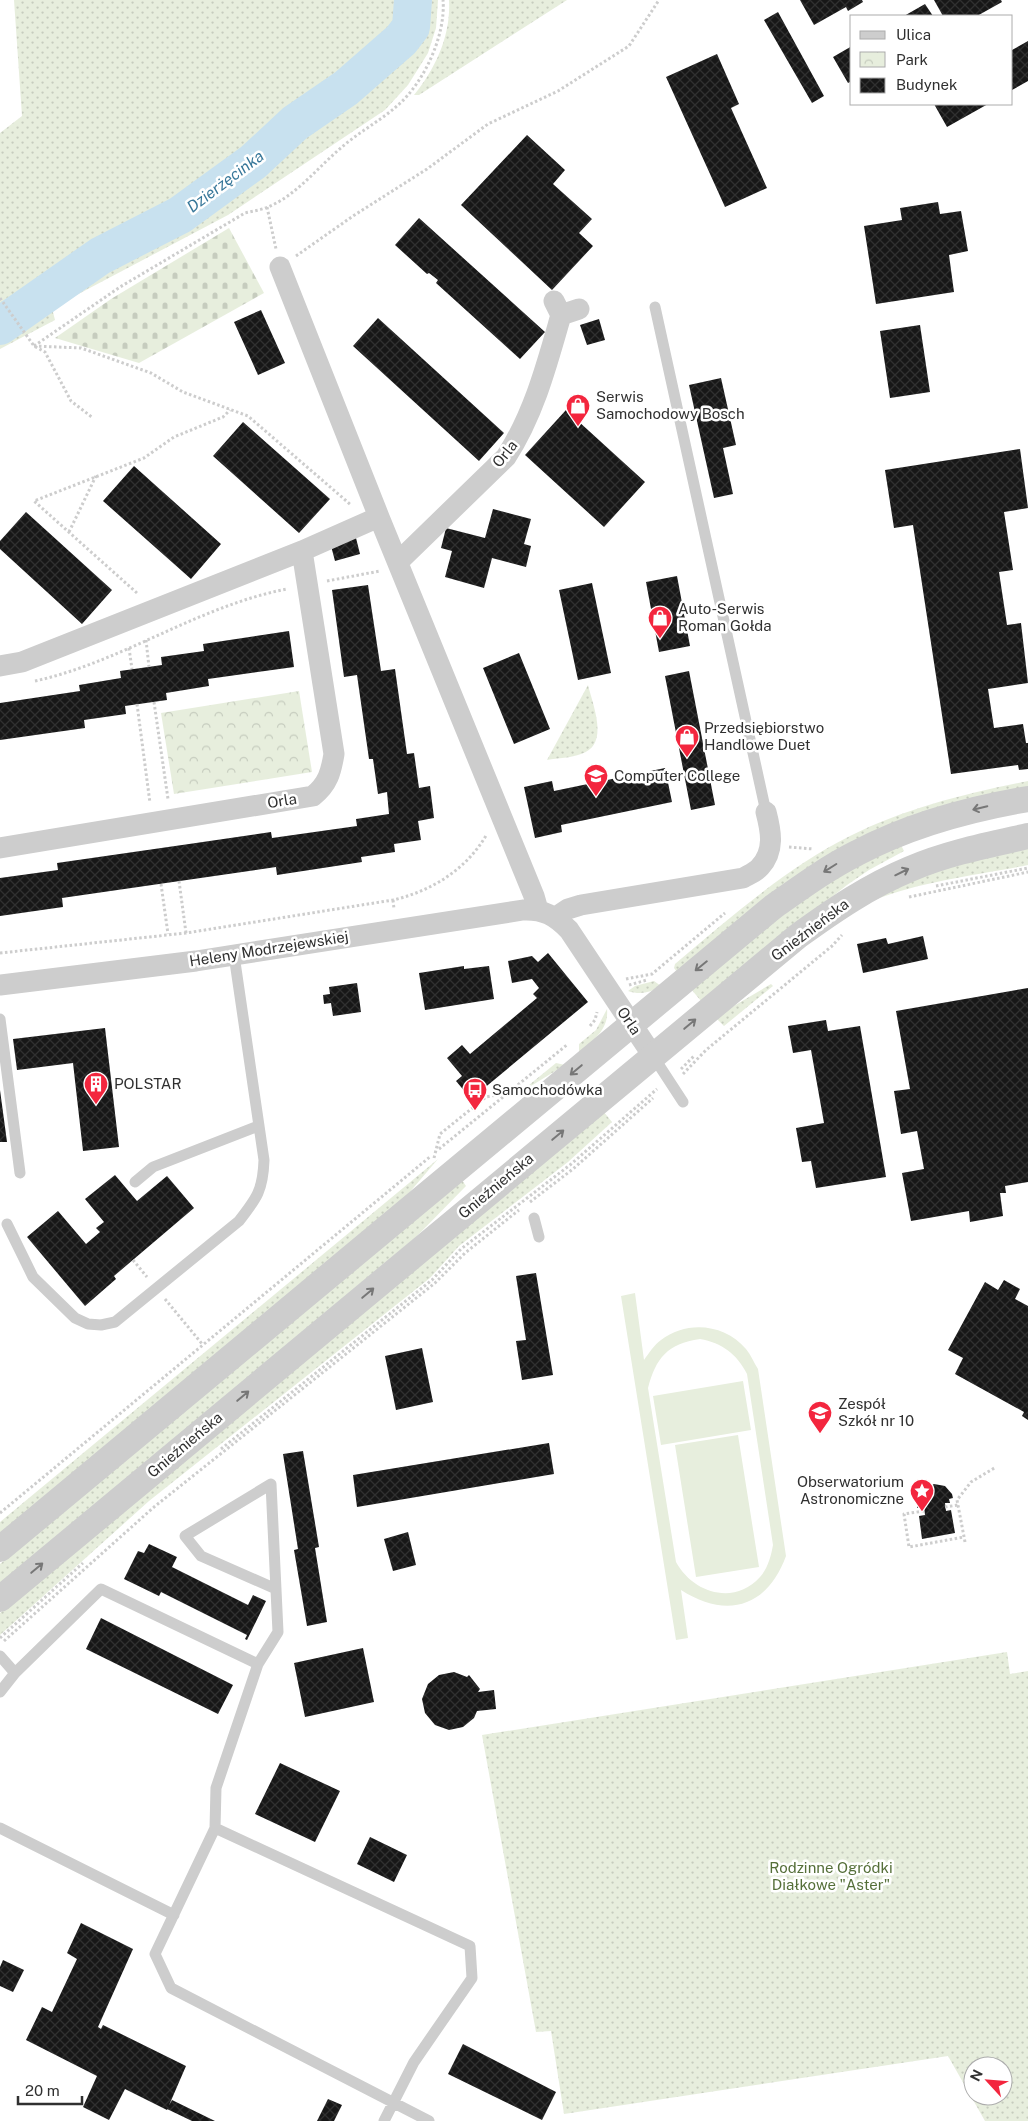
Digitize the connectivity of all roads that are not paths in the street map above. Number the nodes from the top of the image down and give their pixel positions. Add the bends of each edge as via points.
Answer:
1 (280, 267) road end
2 (655, 307) dead end
3 (565, 308) dead end
4 (371, 520) junction
5 (302, 551) junction
6 (393, 566) junction
7 (0, 666) edge
8 (1028, 799) edge
9 (766, 812) joint
10 (1028, 836) edge
11 (0, 848) edge
12 (547, 913) junction
13 (234, 955) junction
14 (0, 985) edge
15 (0, 1019) edge
16 (631, 1024) junction
17 (652, 1056) junction
18 (683, 1102) dead end
19 (258, 1126) junction
20 (20, 1173) dead end
21 (135, 1182) dead end
22 (534, 1218) dead end
23 (7, 1224) dead end
24 (539, 1237) dead end
25 (0, 1549) edge
26 (276, 1589) junction
27 (0, 1599) edge
28 (0, 1656) edge
29 (258, 1664) junction
30 (15, 1673) junction
31 (0, 1692) edge
32 (0, 1828) edge
33 (215, 1828) junction
34 (174, 1916) junction
35 (393, 2103) junction
36 (384, 2121) edge
37 (429, 2121) edge

1 - 4 street, Orla
2 - 9 lane
3 - 6 street, Orla via 537,394 511,450
4 - 5 street
4 - 6 street, Orla
5 - 7 street via 22,662
5 - 11 street, Orla via 334,754 331,773 322,789 313,796
6 - 12 street, Orla via 534,896
8 -> 16 street via 936,820 892,836 843,860 773,907
9 - 12 street, Heleny Modrzejewskiej via 771,846 760,867 743,878
17 -> 10 street, Gnieźnieńska via 798,936 859,894 933,860
12 - 13 street, Heleny Modrzejewskiej via 523,910
12 - 16 street, Orla via 569,930
13 - 14 street, Heleny Modrzejewskiej
13 - 19 lane
15 - 20 lane
16 - 17 street, Orla
16 -> 25 street
17 - 18 lane
27 -> 17 street, Gnieźnieńska
19 - 21 lane via 153,1167
19 - 23 lane via 264,1160 263,1183 251,1205 239,1221 115,1322 88,1324 75,1318 33,1277
22 - 24 lane
26 - 26 lane via 272,1503 271,1484 186,1536 201,1556
26 - 29 lane via 278,1632
28 - 30 lane
29 - 30 lane via 101,1589
29 - 33 lane via 216,1788
30 - 31 lane
32 - 34 lane
33 - 34 lane
33 - 35 lane via 470,1946 472,1978 414,2062
34 - 35 lane via 155,1954 170,1988
35 - 36 lane
35 - 37 lane

